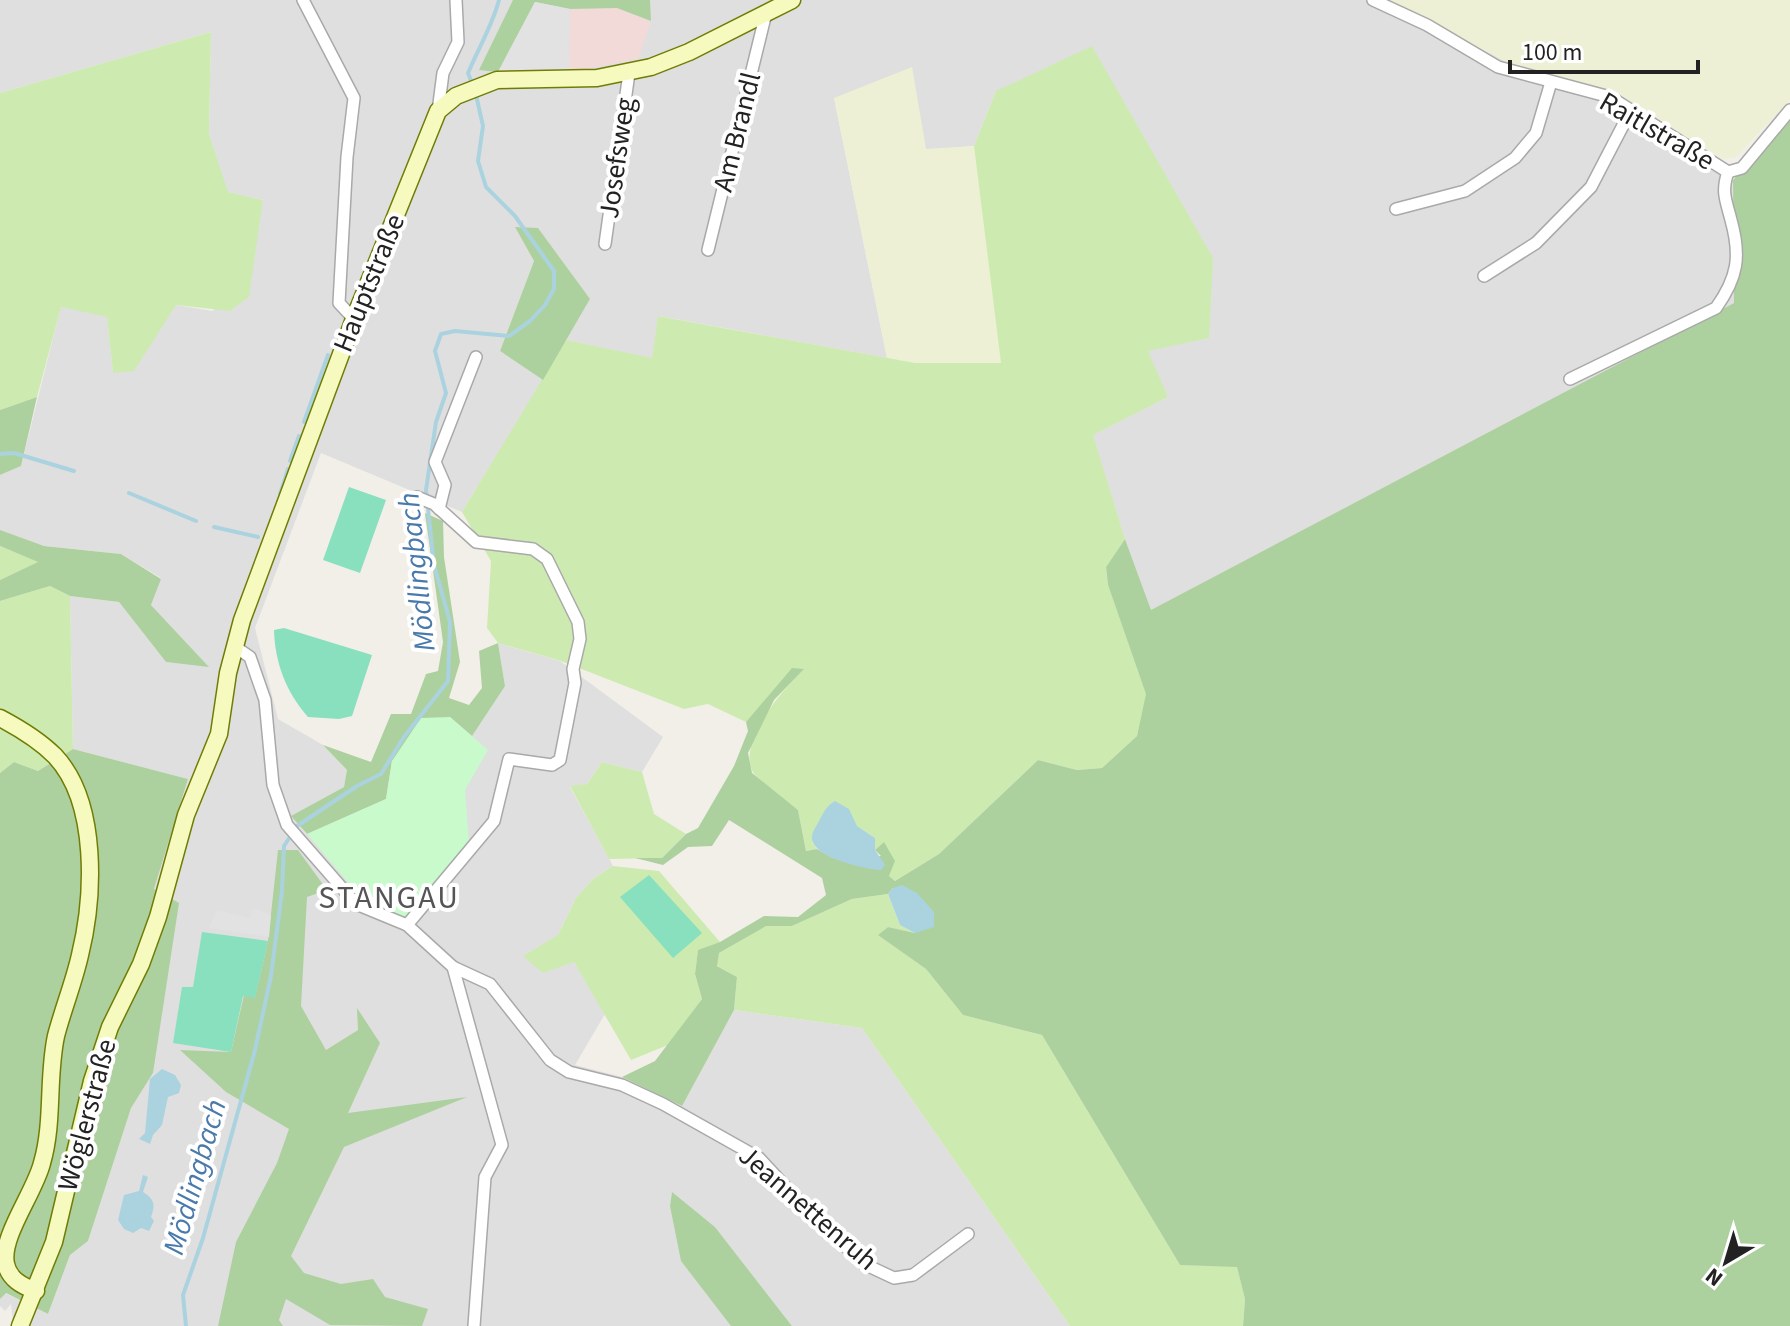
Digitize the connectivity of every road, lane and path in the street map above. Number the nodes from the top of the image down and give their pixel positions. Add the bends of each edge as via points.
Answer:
1 (303, 0) edge
2 (456, 0) edge
3 (792, 0) edge
4 (1373, 0) edge
5 (766, 13) junction
6 (629, 73) junction
7 (1551, 82) junction
8 (1631, 110) junction
9 (1790, 110) edge
10 (438, 111) junction
11 (1728, 172) junction
12 (1396, 209) dead end
13 (605, 244) dead end
14 (708, 250) dead end
15 (1484, 276) dead end
16 (354, 319) junction
17 (476, 357) dead end
18 (1570, 379) dead end
19 (417, 497) dead end
20 (436, 507) junction
21 (234, 646) junction
22 (0, 718) edge
23 (186, 815) joint
24 (407, 925) junction
25 (453, 967) junction
26 (968, 1234) dead end
27 (36, 1291) junction
28 (20, 1326) edge
29 (474, 1326) edge

1 - 16 street via 354,98 339,303
2 - 10 street via 458,42 443,73
3 - 5 main road, Hauptstraße
4 - 7 street, Raitlstraße via 1498,67
5 - 6 main road, Hauptstraße via 689,52
5 - 14 street, Am Brandl
6 - 10 main road, Hauptstraße via 497,80 456,96
6 - 13 street, Josefsweg
7 - 8 street, Raitlstraße via 1610,97
7 - 12 street via 1536,133 1515,158 1465,191
8 - 11 street, Raitlstraße
8 - 15 street via 1591,187 1536,243
9 - 11 street, Raitlstraße via 1742,168
10 - 16 main road, Hauptstraße
11 - 18 street via 1722,188 1737,264 1731,288 1716,308
16 - 21 main road, Hauptstraße
17 - 20 street via 435,462 445,485
19 - 20 street
20 - 24 street via 476,542 533,549 547,559 578,622 580,639 560,760 552,765 509,759 494,821
21 - 23 main road, Hauptstraße via 219,734
21 - 24 street via 250,657 265,700 273,785 287,825 356,904
22 - 27 main road via 42,745 65,770 87,829 90,860 80,956 56,1038 43,1163 5,1251 11,1276
23 - 27 main road, Wöglerstraße via 158,917 92,1081 54,1242
24 - 25 street
25 - 26 street, Jeannettenruh via 490,984 550,1060 569,1072 622,1085 759,1158 864,1264 894,1278 913,1275
25 - 29 street via 502,1145 485,1177
27 - 28 main road, Wöglerstraße

